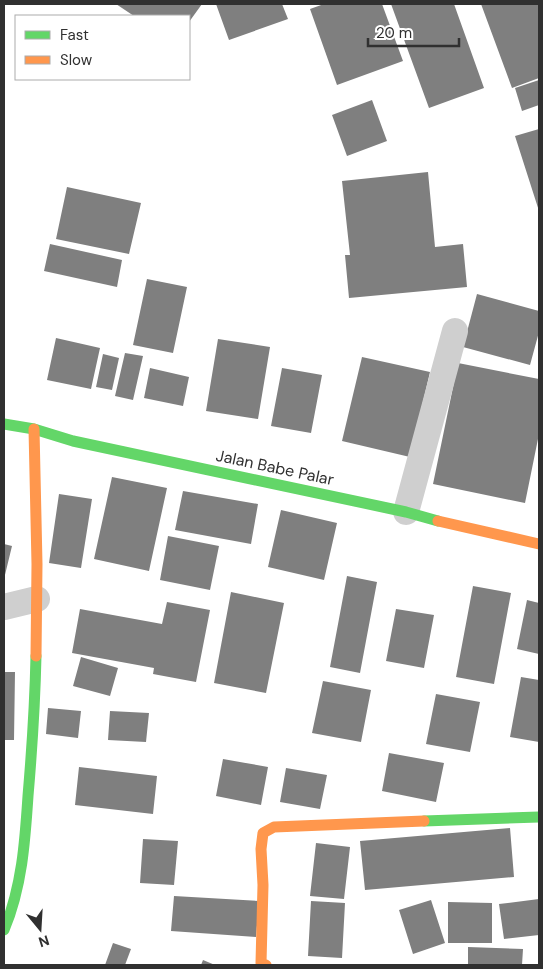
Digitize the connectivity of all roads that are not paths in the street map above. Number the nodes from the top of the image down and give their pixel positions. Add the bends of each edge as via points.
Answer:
1 (455, 331) dead end
2 (4, 424) edge
3 (34, 429) junction
4 (406, 512) junction
5 (539, 544) edge
6 (37, 600) junction
7 (4, 607) edge
8 (539, 817) edge
9 (4, 930) edge
10 (266, 965) edge

1 - 4 street
2 - 3 street, Jalan Babe Palar
3 - 4 street, Jalan Babe Palar via 73,441
3 - 6 street
4 - 5 street, Jalan Babe Palar
6 - 7 street
6 - 9 street via 35,717 24,848 12,913
8 - 10 street via 274,827 263,833 261,849 261,963

